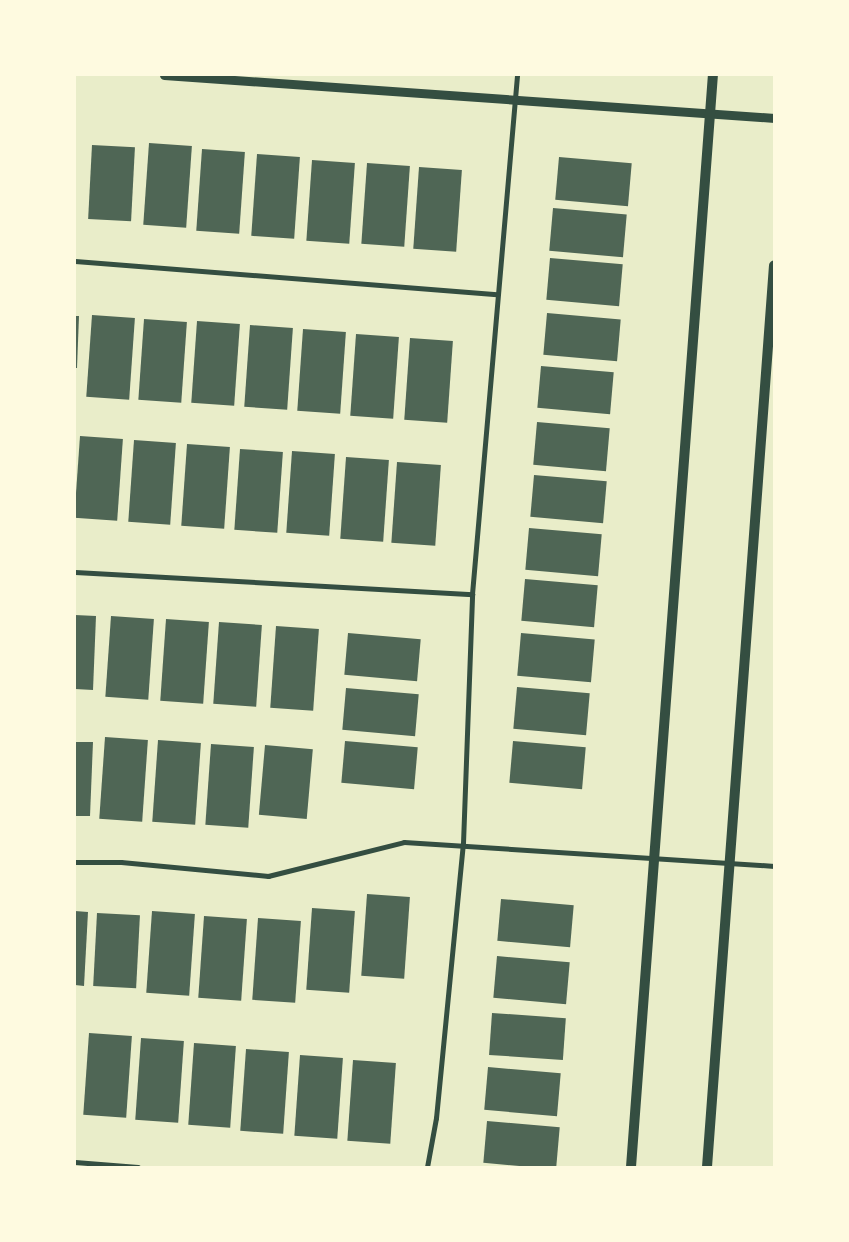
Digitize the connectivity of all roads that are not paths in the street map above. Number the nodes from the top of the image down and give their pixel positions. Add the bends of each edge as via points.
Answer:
1 (164, 75) edge
2 (517, 75) edge
3 (713, 75) edge
4 (516, 102) junction
5 (710, 114) junction
6 (774, 118) edge
7 (75, 261) edge
8 (774, 265) edge
9 (497, 294) junction
10 (75, 572) edge
11 (472, 594) junction
12 (463, 844) junction
13 (653, 857) junction
14 (75, 862) edge
15 (730, 862) junction
16 (774, 866) edge
17 (75, 1162) edge
18 (138, 1167) edge
19 (427, 1167) edge
20 (631, 1167) edge
21 (707, 1167) edge

1 - 4 street
2 - 4 street
3 - 5 main road
4 - 5 street
4 - 9 street
5 - 6 street
5 - 13 main road
7 - 9 street
8 - 15 main road
9 - 11 street
10 - 11 street
11 - 12 street
12 - 13 street
12 - 14 street via 404,842 268,876 122,862
12 - 19 street via 436,1118
13 - 15 street
13 - 20 main road
15 - 16 street
15 - 21 main road
17 - 18 street

